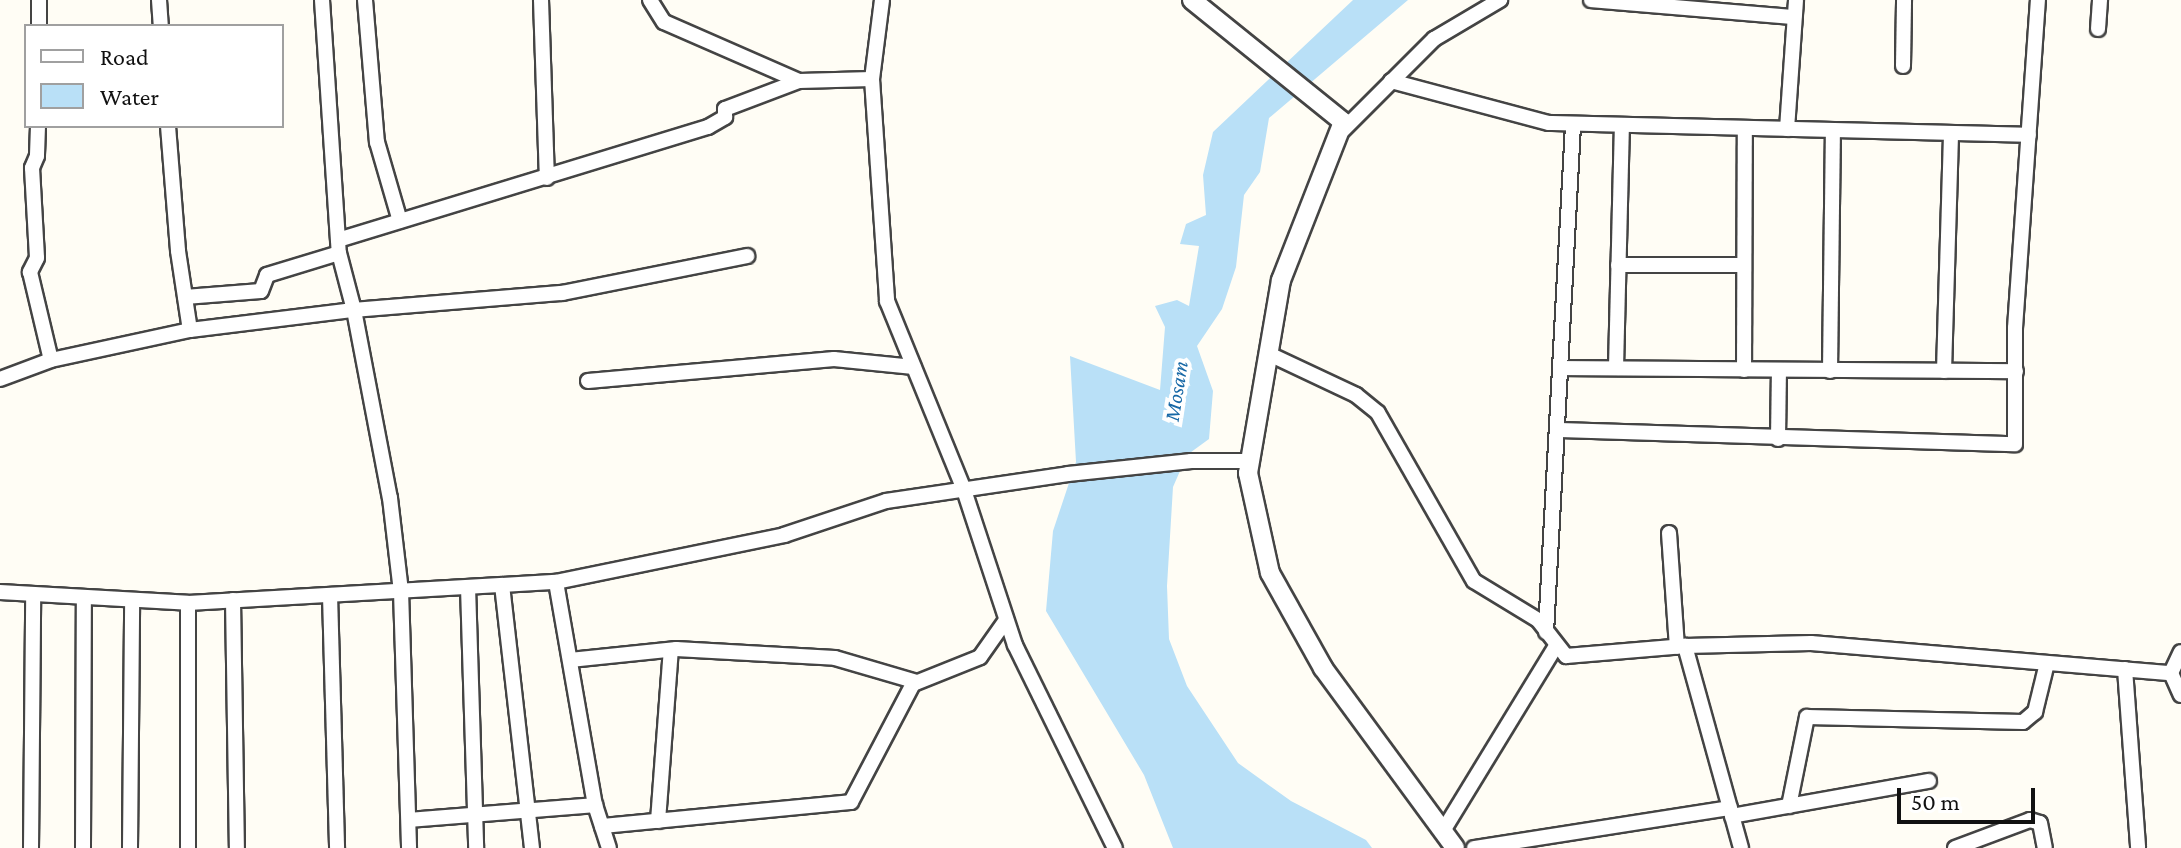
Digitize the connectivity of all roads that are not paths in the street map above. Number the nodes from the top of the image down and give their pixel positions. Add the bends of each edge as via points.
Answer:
1 (39, 0) edge
2 (159, 0) edge
3 (322, 0) edge
4 (365, 0) edge
5 (541, 0) edge
6 (650, 0) edge
7 (882, 0) edge
8 (1192, 0) edge
9 (1500, 0) edge
10 (1591, 0) edge
11 (1796, 0) edge
12 (1904, 0) edge
13 (2038, 0) edge
14 (2100, 0) edge
15 (1478, 5) edge
16 (1794, 17) junction
17 (39, 24) edge
18 (161, 24) edge
19 (2098, 29) dead end
20 (1903, 66) dead end
21 (872, 79) junction
22 (799, 81) junction
23 (1391, 81) junction
24 (1573, 125) junction
25 (1343, 126) junction
26 (1622, 126) junction
27 (38, 128) edge
28 (168, 128) edge
29 (1745, 129) junction
30 (1787, 129) junction
31 (1833, 130) junction
32 (1951, 133) junction
33 (2029, 135) junction
34 (547, 178) junction
35 (400, 221) junction
36 (338, 246) junction
37 (747, 256) dead end
38 (1618, 265) junction
39 (1744, 265) junction
40 (185, 297) junction
41 (354, 310) junction
42 (190, 330) junction
43 (1269, 354) junction
44 (51, 360) junction
45 (914, 367) junction
46 (1563, 368) junction
47 (1616, 368) junction
48 (1744, 370) junction
49 (1779, 370) junction
50 (1830, 371) junction
51 (1944, 371) junction
52 (2016, 371) junction
53 (0, 379) edge
54 (588, 381) dead end
55 (1559, 430) junction
56 (1778, 439) junction
57 (1250, 461) junction
58 (964, 490) junction
59 (1669, 533) dead end
60 (556, 582) junction
61 (502, 585) junction
62 (468, 587) junction
63 (401, 591) junction
64 (0, 592) edge
65 (33, 594) junction
66 (330, 595) junction
67 (84, 597) junction
68 (132, 600) junction
69 (233, 600) junction
70 (188, 603) junction
71 (1006, 620) junction
72 (1546, 632) junction
73 (1556, 646) junction
74 (1681, 646) junction
75 (671, 650) junction
76 (2181, 652) edge
77 (570, 660) junction
78 (2047, 663) junction
79 (2125, 669) junction
80 (2171, 673) junction
81 (917, 682) junction
82 (2181, 695) edge
83 (1929, 781) dead end
84 (595, 805) junction
85 (1789, 806) junction
86 (528, 812) junction
87 (1731, 812) junction
88 (475, 815) junction
89 (409, 820) junction
90 (658, 821) junction
91 (602, 826) junction
92 (1443, 831) junction
93 (31, 848) edge
94 (83, 848) edge
95 (130, 848) edge
96 (188, 848) edge
97 (237, 848) edge
98 (337, 848) edge
99 (409, 848) edge
100 (476, 848) edge
101 (532, 848) edge
102 (609, 848) edge
103 (1115, 848) edge
104 (1455, 848) edge
105 (1474, 848) edge
106 (1741, 848) edge
107 (1955, 848) edge
108 (2045, 848) edge
109 (2138, 848) edge

1 - 17 street
2 - 18 street
3 - 36 street
4 - 35 street via 377,142
5 - 34 street
6 - 22 street via 664,22
7 - 21 street
8 - 25 street
9 - 15 street
10 - 16 street
11 - 16 street
12 - 20 street
13 - 33 street
14 - 19 street
15 - 23 street
16 - 30 street
21 - 22 street
21 - 45 street via 887,301
22 - 34 street via 725,109 725,117 708,127
23 - 24 street via 1529,120
23 - 25 street
24 - 26 street
24 - 46 street
25 - 43 street via 1281,280
26 - 29 street
26 - 38 street
27 - 44 street via 32,168 37,258 30,272
28 - 40 street
29 - 30 street
29 - 39 street
30 - 31 street
31 - 32 street
31 - 50 street
32 - 33 street
32 - 51 street
33 - 52 street
34 - 35 street
35 - 36 street
36 - 40 street via 267,275 261,291
36 - 41 street
37 - 41 street via 562,293
38 - 39 street
38 - 47 street
39 - 48 street
40 - 42 street
41 - 42 street
41 - 63 street
42 - 44 street
43 - 57 street
43 - 72 street via 1356,395 1378,413 1474,581 1538,620
44 - 53 street
45 - 54 street via 834,359
45 - 58 street
46 - 47 street
46 - 55 street
47 - 48 street
48 - 49 street
49 - 50 street
49 - 56 street
50 - 51 street
51 - 52 street
52 - 56 street via 2018,437 2010,446
55 - 56 street
55 - 72 street
57 - 58 street via 1191,461
57 - 92 street via 1248,473 1270,573 1323,668
58 - 60 street via 886,501 784,535
58 - 71 street
59 - 74 street
60 - 61 street
60 - 77 street
61 - 62 street
61 - 86 street
62 - 63 street
62 - 88 street
63 - 66 street
63 - 89 street
64 - 65 street
65 - 67 street
65 - 93 street
66 - 69 street
66 - 98 street
67 - 68 street
67 - 94 street
68 - 70 street
68 - 95 street
69 - 70 street
69 - 97 street
70 - 96 street
71 - 81 street via 980,657
71 - 103 street
72 - 73 street
73 - 74 street via 1566,656
73 - 92 street
74 - 78 street via 1811,643
74 - 87 street
75 - 77 street
75 - 81 street via 844,660
75 - 90 street
76 - 80 street
77 - 84 street
78 - 79 street
78 - 85 street via 2035,712 2023,722 1807,717
79 - 80 street
79 - 109 street
80 - 82 street
81 - 90 street via 851,802
83 - 85 street
84 - 86 street
84 - 91 street
85 - 87 street
86 - 88 street
86 - 101 street
87 - 105 street
87 - 106 street
88 - 89 street
88 - 100 street
89 - 99 street
90 - 91 street
91 - 102 street
92 - 104 street
107 - 108 street via 2030,820 2040,823

